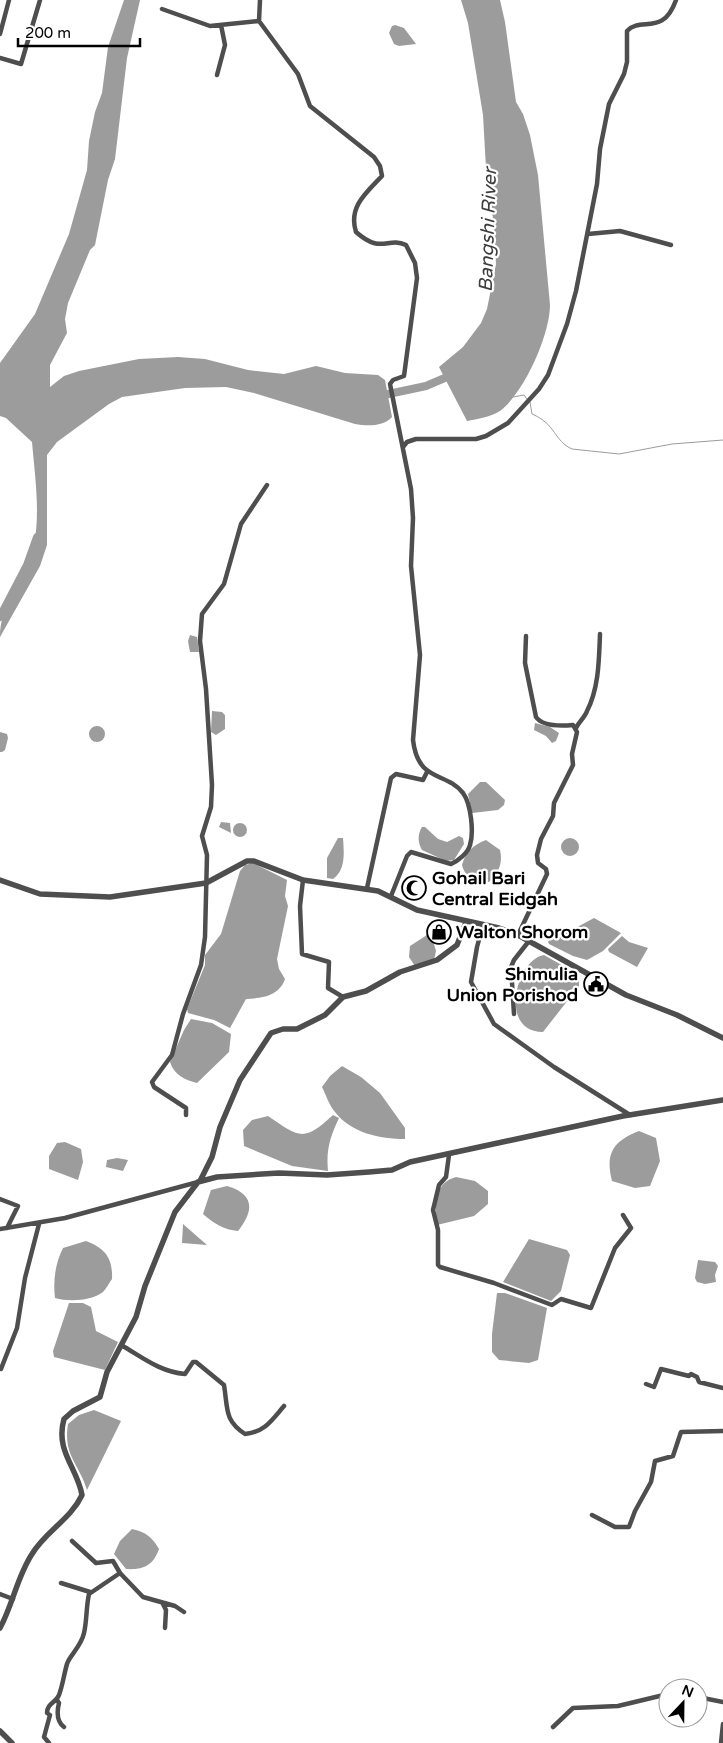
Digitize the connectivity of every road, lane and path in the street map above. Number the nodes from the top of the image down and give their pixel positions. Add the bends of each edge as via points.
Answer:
1 (10, 0) edge
2 (40, 0) edge
3 (260, 0) edge
4 (676, 0) edge
5 (162, 9) dead end
6 (259, 20) junction
7 (221, 25) junction
8 (0, 34) edge
9 (0, 58) edge
10 (217, 75) dead end
11 (588, 234) junction
12 (671, 245) dead end
13 (403, 447) junction
14 (266, 484) dead end
15 (600, 634) dead end
16 (526, 636) dead end
17 (576, 728) junction
18 (427, 772) junction
19 (0, 880) edge
20 (303, 880) junction
21 (206, 883) junction
22 (367, 888) junction
23 (391, 896) junction
24 (466, 922) junction
25 (483, 925) junction
26 (518, 935) junction
27 (528, 941) junction
28 (343, 996) junction
29 (514, 1014) dead end
30 (723, 1038) edge
31 (722, 1099) edge
32 (186, 1115) dead end
33 (630, 1115) junction
34 (449, 1155) junction
35 (199, 1182) junction
36 (0, 1199) edge
37 (623, 1215) dead end
38 (39, 1224) junction
39 (7, 1228) junction
40 (0, 1229) edge
41 (121, 1345) junction
42 (1, 1369) edge
43 (646, 1384) dead end
44 (723, 1388) edge
45 (284, 1406) dead end
46 (723, 1431) edge
47 (592, 1514) dead end
48 (72, 1541) dead end
49 (120, 1573) junction
50 (61, 1583) dead end
51 (90, 1592) junction
52 (0, 1594) edge
53 (13, 1598) junction
54 (163, 1604) junction
55 (184, 1612) dead end
56 (0, 1628) edge
57 (165, 1628) dead end
58 (658, 1696) edge
59 (708, 1699) edge
60 (57, 1700) junction
61 (723, 1702) edge
62 (723, 1724) edge
63 (64, 1727) dead end
64 (554, 1727) dead end
65 (0, 1731) edge
66 (12, 1743) edge
67 (49, 1743) edge
68 (721, 1743) edge

1 - 8 street
2 - 9 street via 21,64
3 - 6 street
4 - 11 street via 664,20 631,27 627,31 627,62 609,104
5 - 7 street via 210,26
6 - 7 street
6 - 13 street via 298,74 310,106 374,157 380,166 382,176 355,209 356,232 373,244 404,243 410,250 417,278 414,314 404,376 390,382
7 - 10 street via 225,45
11 - 12 street via 620,231
11 - 13 street via 576,291 554,361 539,389 504,426 486,436 476,439 416,439
13 - 18 street via 412,499 411,566 420,655 413,740
14 - 21 street via 241,524 224,584 202,614 200,640 212,785 211,807 202,836 207,855
15 - 17 street via 593,694 587,712
16 - 17 street via 525,664 536,717 553,725 574,725
17 - 26 street via 573,765 554,803 538,849 538,863 547,874
18 - 22 street via 423,780 396,774 392,778
18 - 23 street via 463,793 469,815 470,846 452,864 411,852
19 - 21 street via 40,894 64,897 110,897
20 - 21 street via 262,862 247,861
20 - 22 street
20 - 28 street via 300,906 302,954 328,962 328,988
21 - 32 street via 201,964 172,1055 152,1082 154,1087 186,1108
22 - 23 street
23 - 24 street via 417,910
24 - 25 street
24 - 28 street via 457,945 437,960 400,972 366,992
25 - 26 street
25 - 33 street via 471,982 494,1024
26 - 27 street
27 - 29 street via 511,967
27 - 30 street via 626,995
28 - 35 street via 319,1019 297,1030 275,1030 263,1043 240,1080 220,1127 212,1157
31 - 33 street
33 - 34 street via 531,1134
34 - 35 street via 410,1162 392,1170 327,1175 279,1173 216,1177
34 - 37 street via 446,1177 439,1185 433,1210 438,1230 440,1267 552,1305 561,1299 591,1308 615,1248 632,1228
35 - 38 street
35 - 41 street via 175,1212 136,1317
36 - 39 street via 18,1206
38 - 39 street
38 - 42 street via 25,1278 17,1328
39 - 40 street
41 - 45 street via 155,1366 172,1372 185,1374 196,1362 224,1386 229,1420 244,1434 257,1433
41 - 53 street via 107,1372 100,1398 69,1414 63,1422 65,1456 78,1482 81,1497 74,1511 32,1553 21,1572
43 - 44 street via 654,1386 661,1369 691,1374 699,1382
46 - 47 street via 681,1432 673,1456 655,1461 651,1482 629,1527 615,1527
48 - 49 street via 96,1563 113,1561
49 - 51 street
49 - 54 street via 136,1593
50 - 51 street
51 - 60 street via 83,1636 67,1662
52 - 53 street
53 - 56 street
54 - 55 street
54 - 57 street
58 - 64 street via 618,1706 573,1708
59 - 61 street
60 - 63 street via 58,1721
60 - 67 street via 47,1709 50,1715 44,1737
62 - 68 street
65 - 66 street

